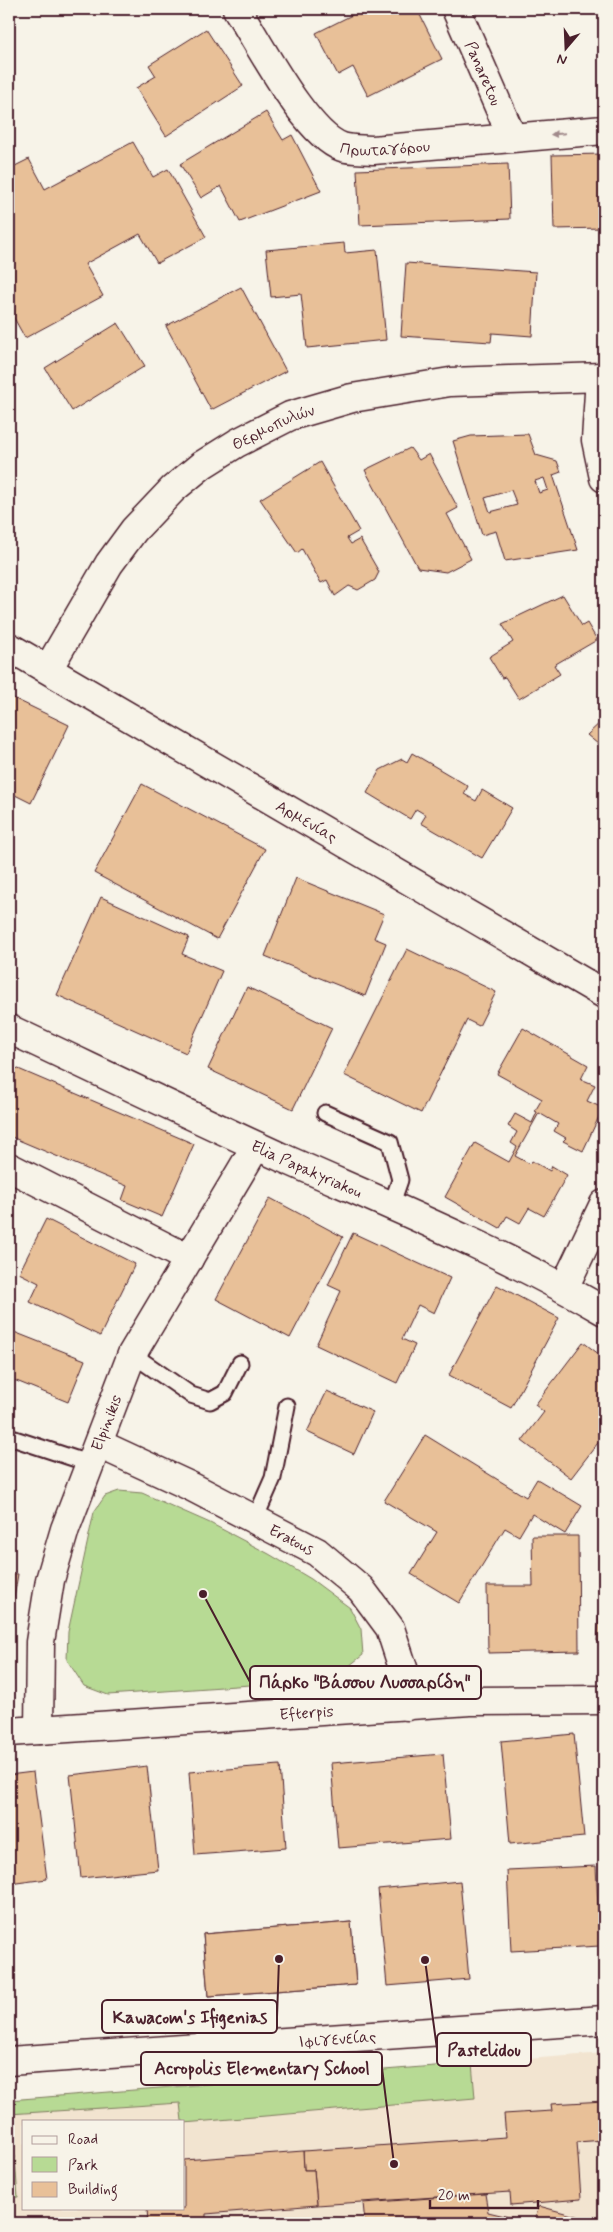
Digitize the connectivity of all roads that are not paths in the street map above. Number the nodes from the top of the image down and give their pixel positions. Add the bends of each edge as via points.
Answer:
1 (238, 9) edge
2 (456, 9) edge
3 (604, 130) edge
4 (512, 137) junction
5 (602, 377) edge
6 (604, 478) edge
7 (9, 647) edge
8 (48, 669) junction
9 (604, 994) edge
10 (9, 1029) edge
11 (325, 1113) dead end
12 (256, 1146) junction
13 (9, 1166) edge
14 (604, 1204) edge
15 (391, 1206) junction
16 (189, 1259) junction
17 (564, 1288) junction
18 (604, 1311) edge
19 (132, 1354) junction
20 (240, 1362) dead end
21 (287, 1406) dead end
22 (9, 1437) edge
23 (95, 1454) junction
24 (256, 1518) junction
25 (604, 1700) edge
26 (407, 1706) junction
27 (39, 1730) junction
28 (9, 1732) edge
29 (604, 2020) edge
30 (9, 2061) edge

1 - 4 street, Πρωταγόρου via 305,116 324,136 343,148 373,150
2 - 4 street, Panaretou
3 -> 4 street, Πρωταγόρου
5 - 6 street via 596,440
5 - 8 street, Θερμοπυλών via 450,382 352,398 290,416 237,443 187,477 134,530 109,564
7 - 8 street, Αρμενίας
8 - 9 street, Αρμενίας
10 - 12 street, Elia Papakyriakou
11 - 15 lane via 390,1142 400,1180
12 - 15 street, Elia Papakyriakou
12 - 16 street, Elpinikis
13 - 16 street
14 - 17 street
15 - 17 street, Elia Papakyriakou
16 - 19 street, Elpinikis
17 - 18 street, Elia Papakyriakou
19 - 20 lane via 191,1395 210,1401 225,1393
19 - 23 street, Elpinikis
21 - 24 lane via 273,1478
22 - 23 lane
23 - 24 street, Eratous
23 - 27 street, Elpinikis via 65,1529 50,1580 40,1642
24 - 26 street, Eratous via 317,1552 361,1589 390,1628 404,1670
25 - 26 street, Efterpis
26 - 27 street, Efterpis
27 - 28 street, Efterpis
29 - 30 street, Ιφιγενείας

